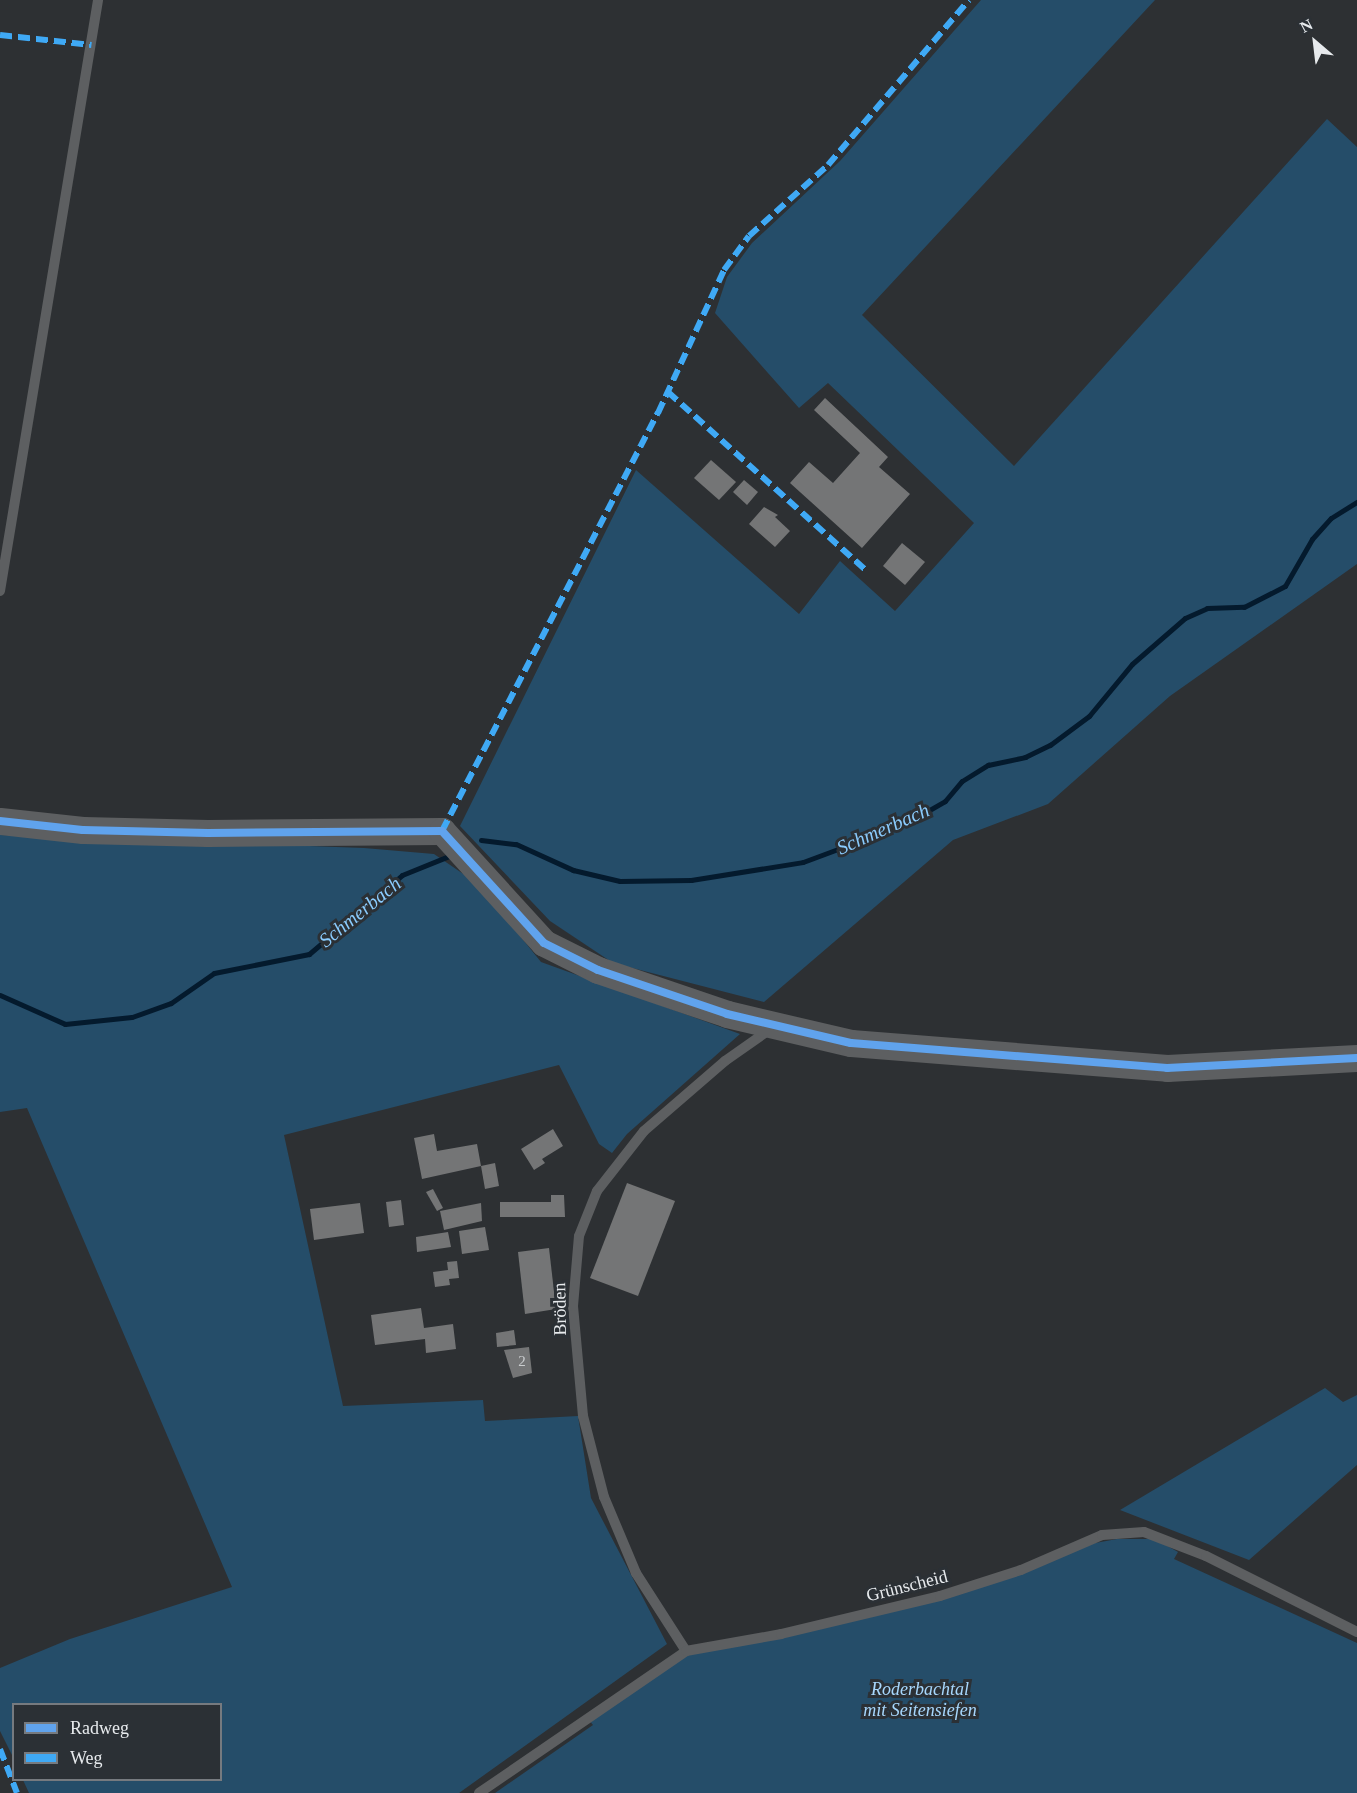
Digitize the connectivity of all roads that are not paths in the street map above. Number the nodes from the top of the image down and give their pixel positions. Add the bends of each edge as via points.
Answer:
1 (98, 0) edge
2 (0, 591) edge
3 (0, 821) edge
4 (776, 1026) junction
5 (1357, 1058) edge
6 (1357, 1632) edge
7 (686, 1651) junction
8 (479, 1793) edge

1 - 2 lane
3 - 4 street via 83,830 185,833 442,831 544,943 598,970 727,1014
4 - 5 street via 851,1043 1167,1068
4 - 7 lane, Bröden via 725,1061 644,1131 597,1191 579,1236 573,1306 579,1372 584,1416 604,1497 636,1573
6 - 7 lane, Grünscheid via 1206,1556 1144,1532 1102,1535 1021,1570 940,1596 781,1634
7 - 8 lane, Grünscheid

